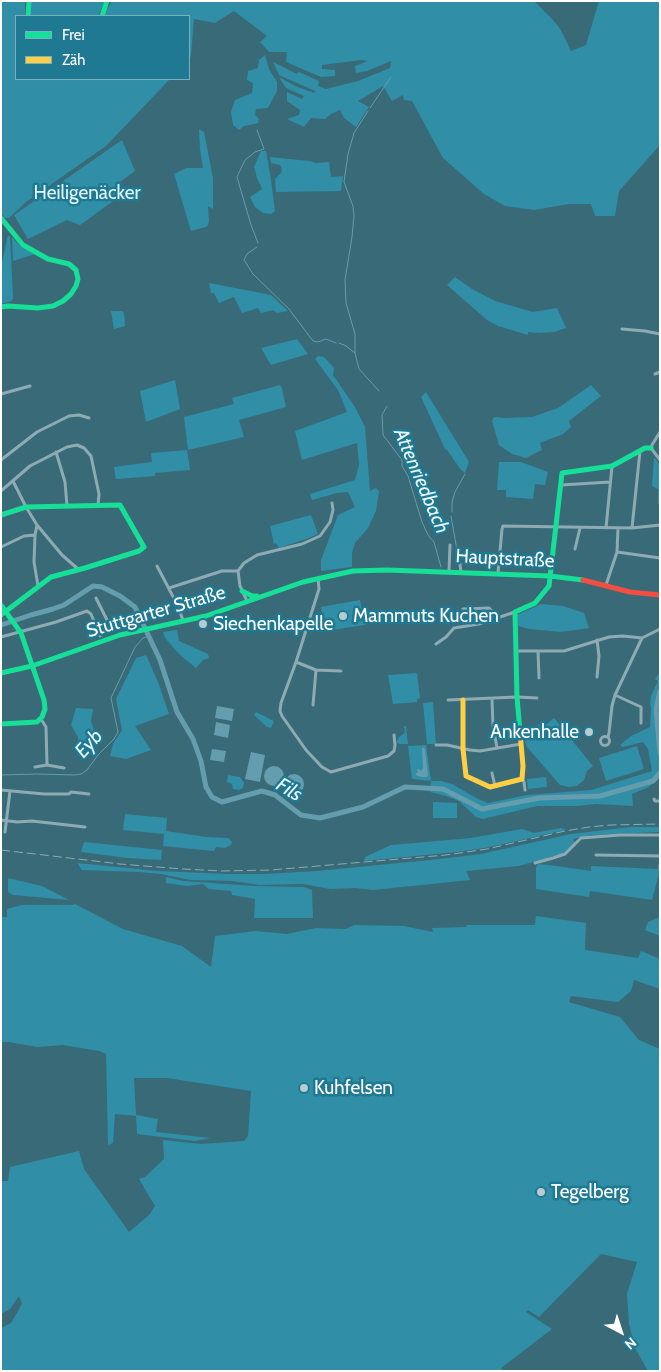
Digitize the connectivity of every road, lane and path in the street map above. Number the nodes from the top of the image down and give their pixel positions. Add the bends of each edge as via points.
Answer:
1 (29, 1) edge
2 (107, 1) edge
3 (28, 15) edge
4 (102, 15) edge
5 (1, 218) edge
6 (1, 307) edge
7 (622, 329) dead end
8 (660, 334) edge
9 (660, 372) edge
10 (655, 374) dead end
11 (30, 386) dead end
12 (1, 394) edge
13 (89, 418) dead end
14 (660, 432) edge
15 (651, 448) junction
16 (640, 451) junction
17 (56, 452) junction
18 (1, 460) edge
19 (660, 460) edge
20 (612, 466) junction
21 (13, 481) junction
22 (610, 482) junction
23 (561, 485) junction
24 (1, 491) edge
25 (332, 503) dead end
26 (98, 505) junction
27 (67, 506) junction
28 (26, 507) junction
29 (1, 515) edge
30 (37, 525) junction
31 (660, 525) edge
32 (555, 527) junction
33 (580, 528) junction
34 (606, 528) junction
35 (618, 528) junction
36 (632, 528) junction
37 (35, 534) junction
38 (450, 545) dead end
39 (1, 547) edge
40 (575, 550) dead end
41 (458, 551) dead end
42 (617, 552) junction
43 (660, 558) edge
44 (157, 566) dead end
45 (78, 569) junction
46 (449, 571) junction
47 (238, 572) junction
48 (461, 572) junction
49 (498, 573) junction
50 (550, 576) junction
51 (318, 578) junction
52 (606, 585) junction
53 (38, 586) junction
54 (169, 588) junction
55 (242, 590) junction
56 (660, 595) edge
57 (260, 596) junction
58 (96, 598) dead end
59 (247, 601) junction
60 (1, 605) edge
61 (463, 609) dead end
62 (514, 612) junction
63 (5, 614) edge
64 (493, 620) junction
65 (183, 622) junction
66 (660, 629) edge
67 (21, 633) junction
68 (1, 637) edge
69 (642, 638) junction
70 (597, 640) junction
71 (436, 644) dead end
72 (516, 651) junction
73 (538, 651) junction
74 (296, 662) junction
75 (32, 666) junction
76 (316, 670) junction
77 (341, 671) dead end
78 (1, 673) edge
79 (597, 676) dead end
80 (539, 678) dead end
81 (615, 695) junction
82 (517, 697) junction
83 (537, 698) dead end
84 (492, 699) junction
85 (448, 700) dead end
86 (463, 700) junction
87 (313, 705) dead end
88 (41, 720) junction
89 (641, 723) dead end
90 (1, 724) edge
91 (394, 734) dead end
92 (608, 737) dead end
93 (521, 744) junction
94 (436, 745) dead end
95 (497, 748) junction
96 (463, 749) junction
97 (46, 765) junction
98 (35, 768) dead end
99 (64, 768) dead end
100 (492, 773) dead end
101 (522, 779) junction
102 (494, 786) junction
103 (1, 790) edge
104 (525, 790) dead end
105 (10, 791) junction
106 (89, 794) dead end
107 (654, 800) dead end
108 (660, 801) edge
109 (1, 820) edge
110 (6, 820) junction
111 (85, 826) dead end
112 (5, 832) dead end
113 (660, 835) edge
114 (596, 855) dead end
115 (660, 856) edge
116 (535, 863) dead end
117 (660, 865) edge
118 (660, 870) edge

1 - 3 street
2 - 4 street
5 - 6 street via 23,245 48,259 69,264 76,270 78,279 71,294 52,306
7 - 8 street
9 - 10 street
11 - 12 street
13 - 18 street via 69,416 37,432
14 - 15 street
15 - 16 street
15 - 19 street
16 - 20 street
16 - 36 street
17 - 21 street via 30,466
17 - 26 street via 77,445 88,452 100,494
17 - 27 street via 65,482
20 - 22 street
20 - 23 street via 562,474
21 - 24 street
21 - 28 street
22 - 23 street
22 - 34 street
23 - 32 street
25 - 47 street via 330,522 320,536 257,555 244,563
26 - 27 street
26 - 45 street via 120,505 144,547
27 - 28 street
28 - 29 street
28 - 30 street
30 - 37 street
30 - 45 street
31 - 36 street
32 - 33 street
32 - 49 street via 503,526
32 - 50 street
33 - 34 street
33 - 40 street
34 - 35 street
35 - 36 street
35 - 42 street
37 - 39 street
37 - 53 street via 34,562
38 - 46 street
41 - 48 street
42 - 43 street
42 - 52 street
44 - 54 street
45 - 53 street via 56,575
46 - 48 street, Hauptstraße
46 - 51 street, Hauptstraße via 368,570
47 - 54 street via 222,571
47 - 55 street
48 - 49 street, Hauptstraße
49 - 50 street, Hauptstraße
50 - 52 street, Hauptstraße
50 - 62 street via 549,586 535,603
51 - 57 street, Stuttgarter Straße
51 - 74 street via 319,589
52 - 56 street, Hauptstraße via 630,592
53 - 63 street
54 - 65 street
55 - 57 street via 252,596
55 - 59 street
57 - 59 street, Stuttgarter Straße
58 - 67 street via 110,626 100,635 87,610
59 - 65 street, Stuttgarter Straße
60 - 63 street
61 - 64 street via 489,608
62 - 64 street
62 - 72 street
63 - 67 street
64 - 71 street via 454,628
65 - 75 street, Stuttgarter Straße via 111,638
66 - 69 street
67 - 68 street
67 - 75 street
69 - 70 street via 623,636
69 - 81 street
70 - 73 street via 564,651
70 - 79 street
72 - 73 street
72 - 82 street
73 - 80 street
74 - 76 street
74 - 91 street via 280,711 306,750 328,770 336,772 388,756 394,751
75 - 78 street, Stuttgarter Straße
75 - 88 street via 45,705
76 - 77 street
76 - 87 street
81 - 89 street via 641,707
81 - 92 street
82 - 83 street
82 - 84 street
82 - 93 street
84 - 86 street
84 - 95 street
85 - 86 street
86 - 96 street
88 - 90 street via 31,724
88 - 97 street via 46,727
93 - 95 street
93 - 101 street
94 - 96 street
95 - 96 street via 480,752
96 - 102 street via 466,776 487,787
97 - 98 street
97 - 99 street
100 - 102 street
101 - 102 street
101 - 104 street
103 - 105 street
105 - 106 street
105 - 110 street
107 - 108 street
109 - 110 street
110 - 111 street
110 - 112 street
113 - 116 street via 581,838 565,854
114 - 115 street
117 - 118 street

